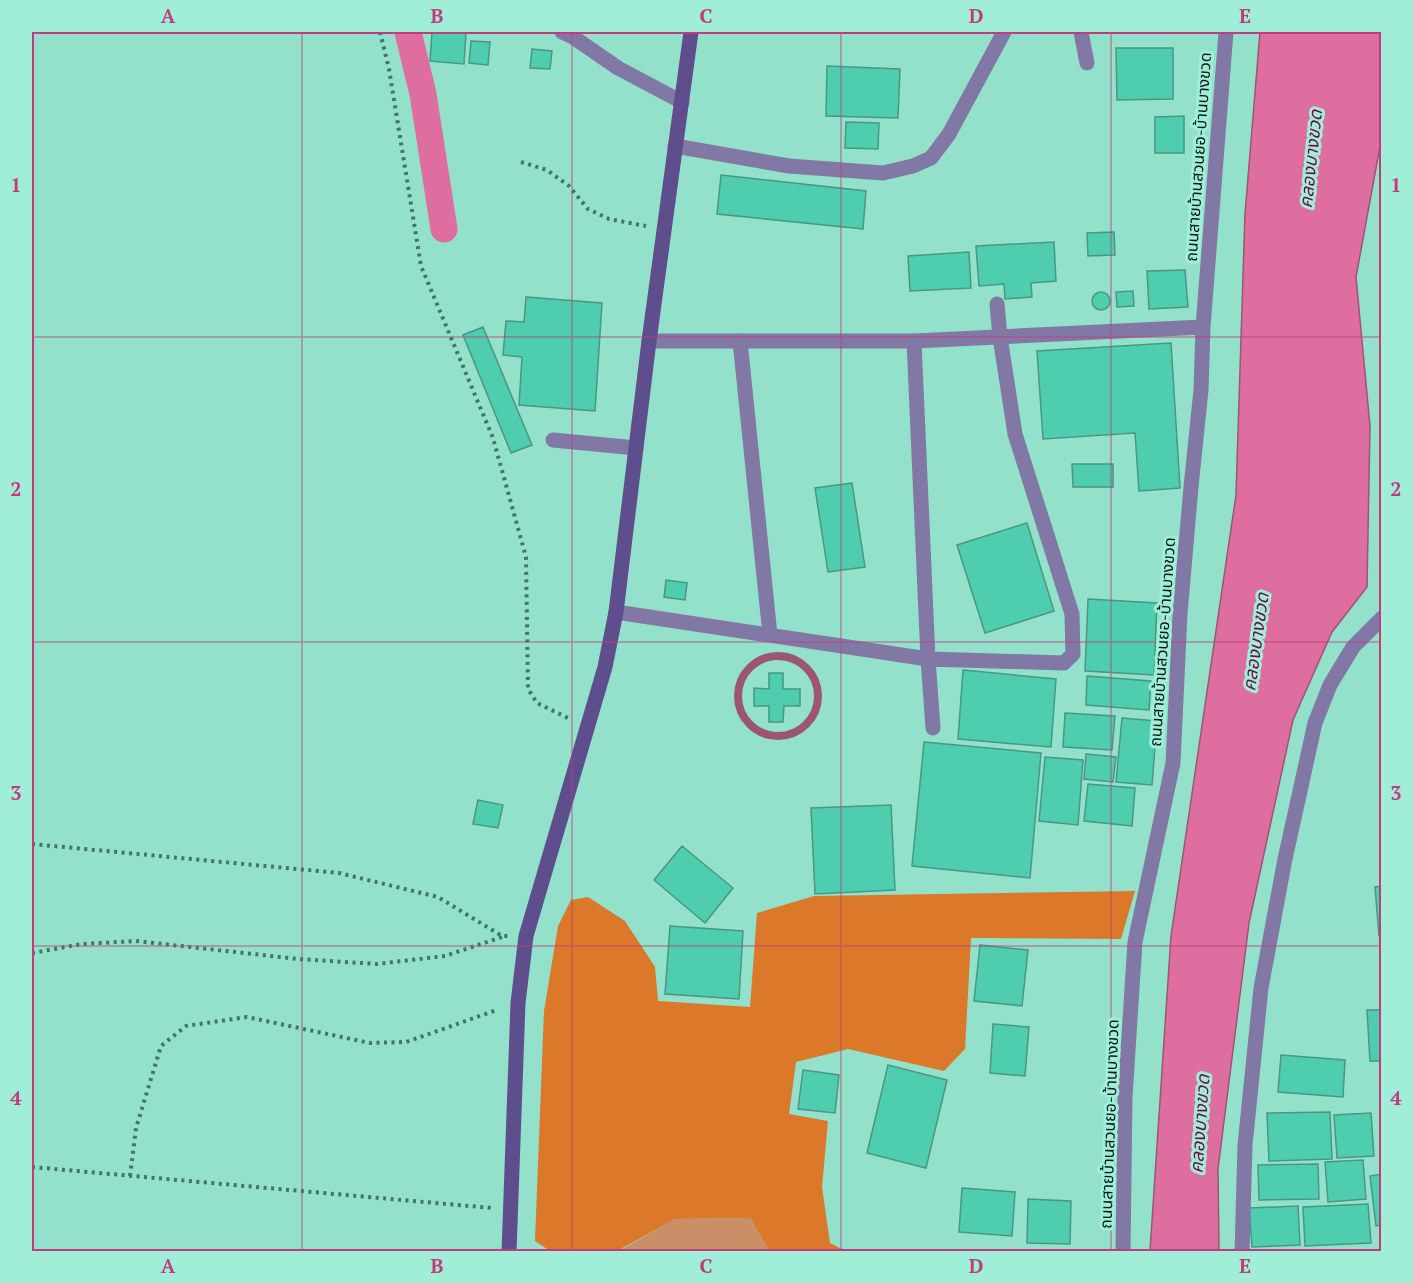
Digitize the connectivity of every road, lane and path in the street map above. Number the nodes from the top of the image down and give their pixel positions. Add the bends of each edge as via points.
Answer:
1 (380, 32) edge
2 (562, 32) edge
3 (691, 32) edge
4 (1004, 32) edge
5 (1081, 32) edge
6 (1226, 32) edge
7 (1086, 63) dead end
8 (682, 102) junction
9 (675, 146) junction
10 (521, 162) dead end
11 (664, 229) junction
12 (997, 304) dead end
13 (1203, 327) junction
14 (1000, 337) junction
15 (650, 340) junction
16 (740, 341) junction
17 (914, 341) junction
18 (553, 440) dead end
19 (636, 448) junction
20 (616, 612) junction
21 (1382, 618) edge
22 (770, 635) junction
23 (928, 659) junction
24 (587, 728) junction
25 (933, 728) dead end
26 (32, 844) edge
27 (502, 936) junction
28 (526, 936) junction
29 (32, 953) edge
30 (518, 1003) junction
31 (32, 1167) edge
32 (130, 1176) junction
33 (511, 1209) junction
34 (509, 1251) edge
35 (1123, 1251) edge
36 (1242, 1251) edge

1 - 24 path via 421,266 493,438 526,557 528,689 537,703
2 - 8 street
3 - 8 main road
4 - 9 street via 949,134 931,158 913,166 883,173 789,166
5 - 7 street
6 - 13 street, ถนนสายบ้านสวนยอ-บ้านบางขวด
8 - 9 main road
9 - 11 main road
10 - 11 path via 547,170 569,186 588,209 609,219
11 - 15 main road
12 - 14 street
13 - 14 street
13 - 35 street, ถนนสายบ้านสวนยอ-บ้านบางขวด via 1201,390 1180,614 1173,763 1135,942 1125,1098
14 - 17 street
14 - 23 street via 1015,434 1072,614 1073,654 1064,663
15 - 16 street
15 - 19 main road
16 - 17 street
16 - 22 street
17 - 23 street
18 - 19 street
19 - 20 main road
20 - 22 street
20 - 24 main road
21 - 36 street via 1353,647 1330,685 1312,735 1261,988 1245,1145
22 - 23 street
23 - 25 street
24 - 28 main road
26 - 27 path via 339,873 438,897
27 - 28 path
27 - 29 path via 445,956 376,964 136,941 82,944
28 - 30 main road
30 - 32 path via 406,1042 370,1043 247,1017 186,1026 161,1046 136,1128
30 - 33 main road
31 - 32 path
32 - 33 path
33 - 34 main road

